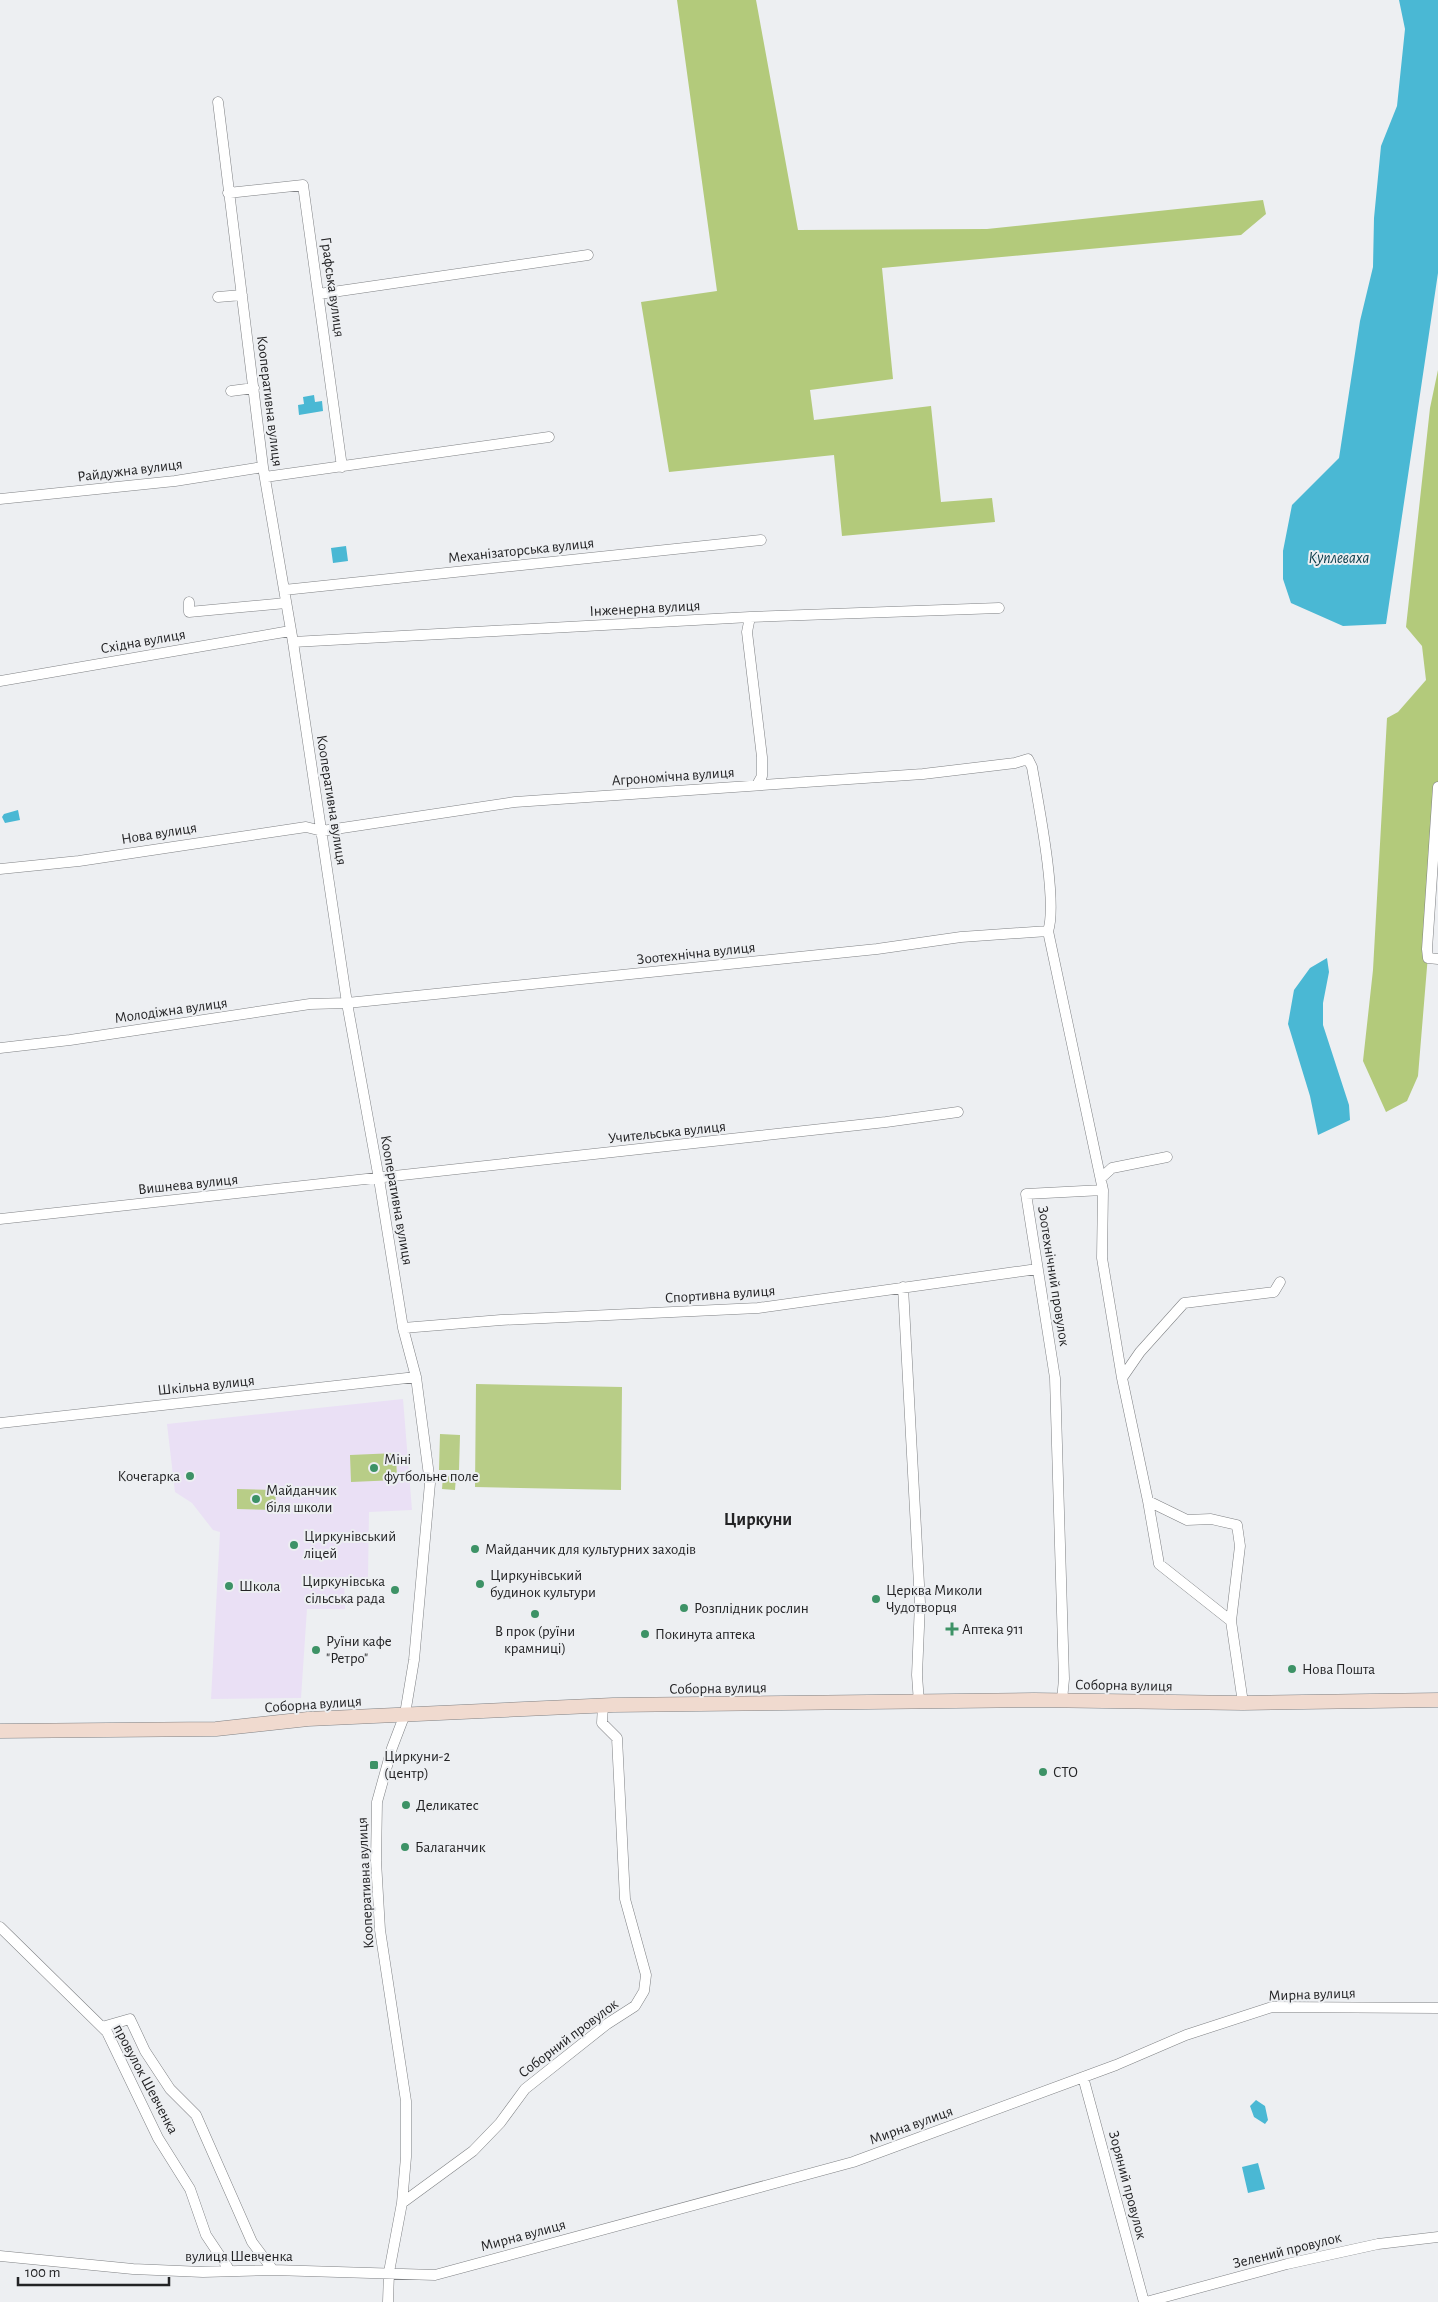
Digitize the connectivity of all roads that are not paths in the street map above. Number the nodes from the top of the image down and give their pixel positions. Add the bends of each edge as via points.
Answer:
1 (218, 102) dead end
2 (228, 193) junction
3 (588, 254) dead end
4 (242, 294) junction
5 (319, 294) junction
6 (218, 297) dead end
7 (254, 388) junction
8 (231, 391) dead end
9 (549, 437) dead end
10 (263, 467) junction
11 (342, 468) junction
12 (265, 477) junction
13 (0, 500) edge
14 (761, 540) dead end
15 (284, 590) junction
16 (189, 602) dead end
17 (286, 603) junction
18 (999, 608) dead end
19 (750, 617) junction
20 (290, 631) junction
21 (293, 642) junction
22 (0, 681) edge
23 (757, 785) junction
24 (1438, 787) edge
25 (322, 831) junction
26 (0, 869) edge
27 (1048, 931) junction
28 (1438, 959) edge
29 (347, 1003) junction
30 (0, 1048) edge
31 (958, 1112) dead end
32 (1166, 1157) dead end
33 (1101, 1178) junction
34 (379, 1179) junction
35 (1103, 1190) junction
36 (0, 1220) edge
37 (1037, 1270) junction
38 (1280, 1282) dead end
39 (903, 1287) junction
40 (403, 1328) junction
41 (416, 1377) junction
42 (1122, 1378) junction
43 (0, 1422) edge
44 (1148, 1501) junction
45 (1231, 1621) junction
46 (1062, 1700) junction
47 (1438, 1700) edge
48 (919, 1703) junction
49 (1243, 1703) junction
50 (603, 1705) junction
51 (405, 1714) junction
52 (0, 1731) edge
53 (0, 1927) edge
54 (1438, 2008) edge
55 (102, 2027) junction
56 (1083, 2077) junction
57 (402, 2203) junction
58 (1438, 2237) edge
59 (0, 2256) edge
60 (273, 2270) junction
61 (230, 2271) junction
62 (389, 2272) junction
63 (388, 2302) edge
64 (1145, 2302) edge

1 - 2 street, Кооперативна вулиця
2 - 4 street, Кооперативна вулиця
2 - 5 street, Графська вулиця via 303,184
3 - 5 street
4 - 6 street
4 - 7 street, Кооперативна вулиця
5 - 11 street, Графська вулиця
7 - 8 street
7 - 10 street, Кооперативна вулиця
9 - 11 street
10 - 12 street, Кооперативна вулиця
10 - 13 street, Райдужна вулиця
11 - 12 street
12 - 15 street, Кооперативна вулиця
14 - 15 street, Механізаторська вулиця
15 - 17 street, Кооперативна вулиця
16 - 17 street via 189,612
17 - 20 street, Кооперативна вулиця
18 - 19 street, Інженерна вулиця
19 - 21 street, Інженерна вулиця
19 - 23 street via 747,632 762,757 762,776
20 - 21 street, Кооперативна вулиця
20 - 22 street, Східна вулиця
21 - 25 street, Кооперативна вулиця
23 - 25 street, Агрономічна вулиця via 514,802
23 - 27 street, Агрономічна вулиця via 923,774 1015,764 1028,759 1034,775 1048,877 1052,919
24 - 28 street via 1427,948 1428,958
25 - 26 street, Нова вулиця via 306,826 79,861
25 - 29 street, Кооперативна вулиця
27 - 29 street, Зоотехнічна вулиця via 961,937 877,950
27 - 33 street
29 - 30 street, Молодіжна вулиця via 310,1004
29 - 34 street, Кооперативна вулиця
31 - 34 street, Учительська вулиця
32 - 33 street via 1112,1168
33 - 35 street
34 - 36 street, Вишнева вулиця
34 - 40 street, Кооперативна вулиця
35 - 37 street, Зоотехнічний провулок via 1026,1194
35 - 42 street via 1102,1258
37 - 39 street, Спортивна вулиця
37 - 46 street, Зоотехнічний провулок via 1055,1378
38 - 42 street via 1274,1292 1184,1303 1140,1352
39 - 40 street, Спортивна вулиця via 758,1308
39 - 48 street via 920,1603
40 - 41 street, Кооперативна вулиця
41 - 43 street, Шкільна вулиця
41 - 51 street, Кооперативна вулиця via 430,1483 414,1660
42 - 44 street
44 - 45 street via 1159,1564
44 - 45 street via 1187,1520 1211,1519 1237,1525 1240,1546
45 - 49 street
46 - 48 street, Соборна вулиця
46 - 49 street, Соборна вулиця
47 - 49 street, Соборна вулиця
48 - 50 street, Соборна вулиця
50 - 51 street, Соборна вулиця
50 - 57 street, Соборний провулок via 602,1723 617,1738 625,1899 646,1975 644,1990 635,2006 525,2089 474,2151
51 - 52 street, Соборна вулиця via 308,1718 216,1729
51 - 57 street, Кооперативна вулиця via 377,1802 376,1861 380,1930 406,2102
53 - 55 street, провулок Шевченка
54 - 56 street, Мирна вулиця via 1272,2007 1186,2035
55 - 60 street via 130,2019 170,2089 196,2115 252,2242
55 - 61 street, провулок Шевченка via 158,2138 190,2189 206,2235
56 - 62 street, Мирна вулиця via 853,2162 435,2275
56 - 64 street, Зоряний провулок
57 - 62 street, Кооперативна вулиця
58 - 64 street, Зелений провулок via 1368,2246
59 - 61 street, вулиця Шевченка via 133,2269
60 - 61 street, вулиця Шевченка
60 - 62 street, вулиця Шевченка
62 - 63 street, Кооперативна вулиця

